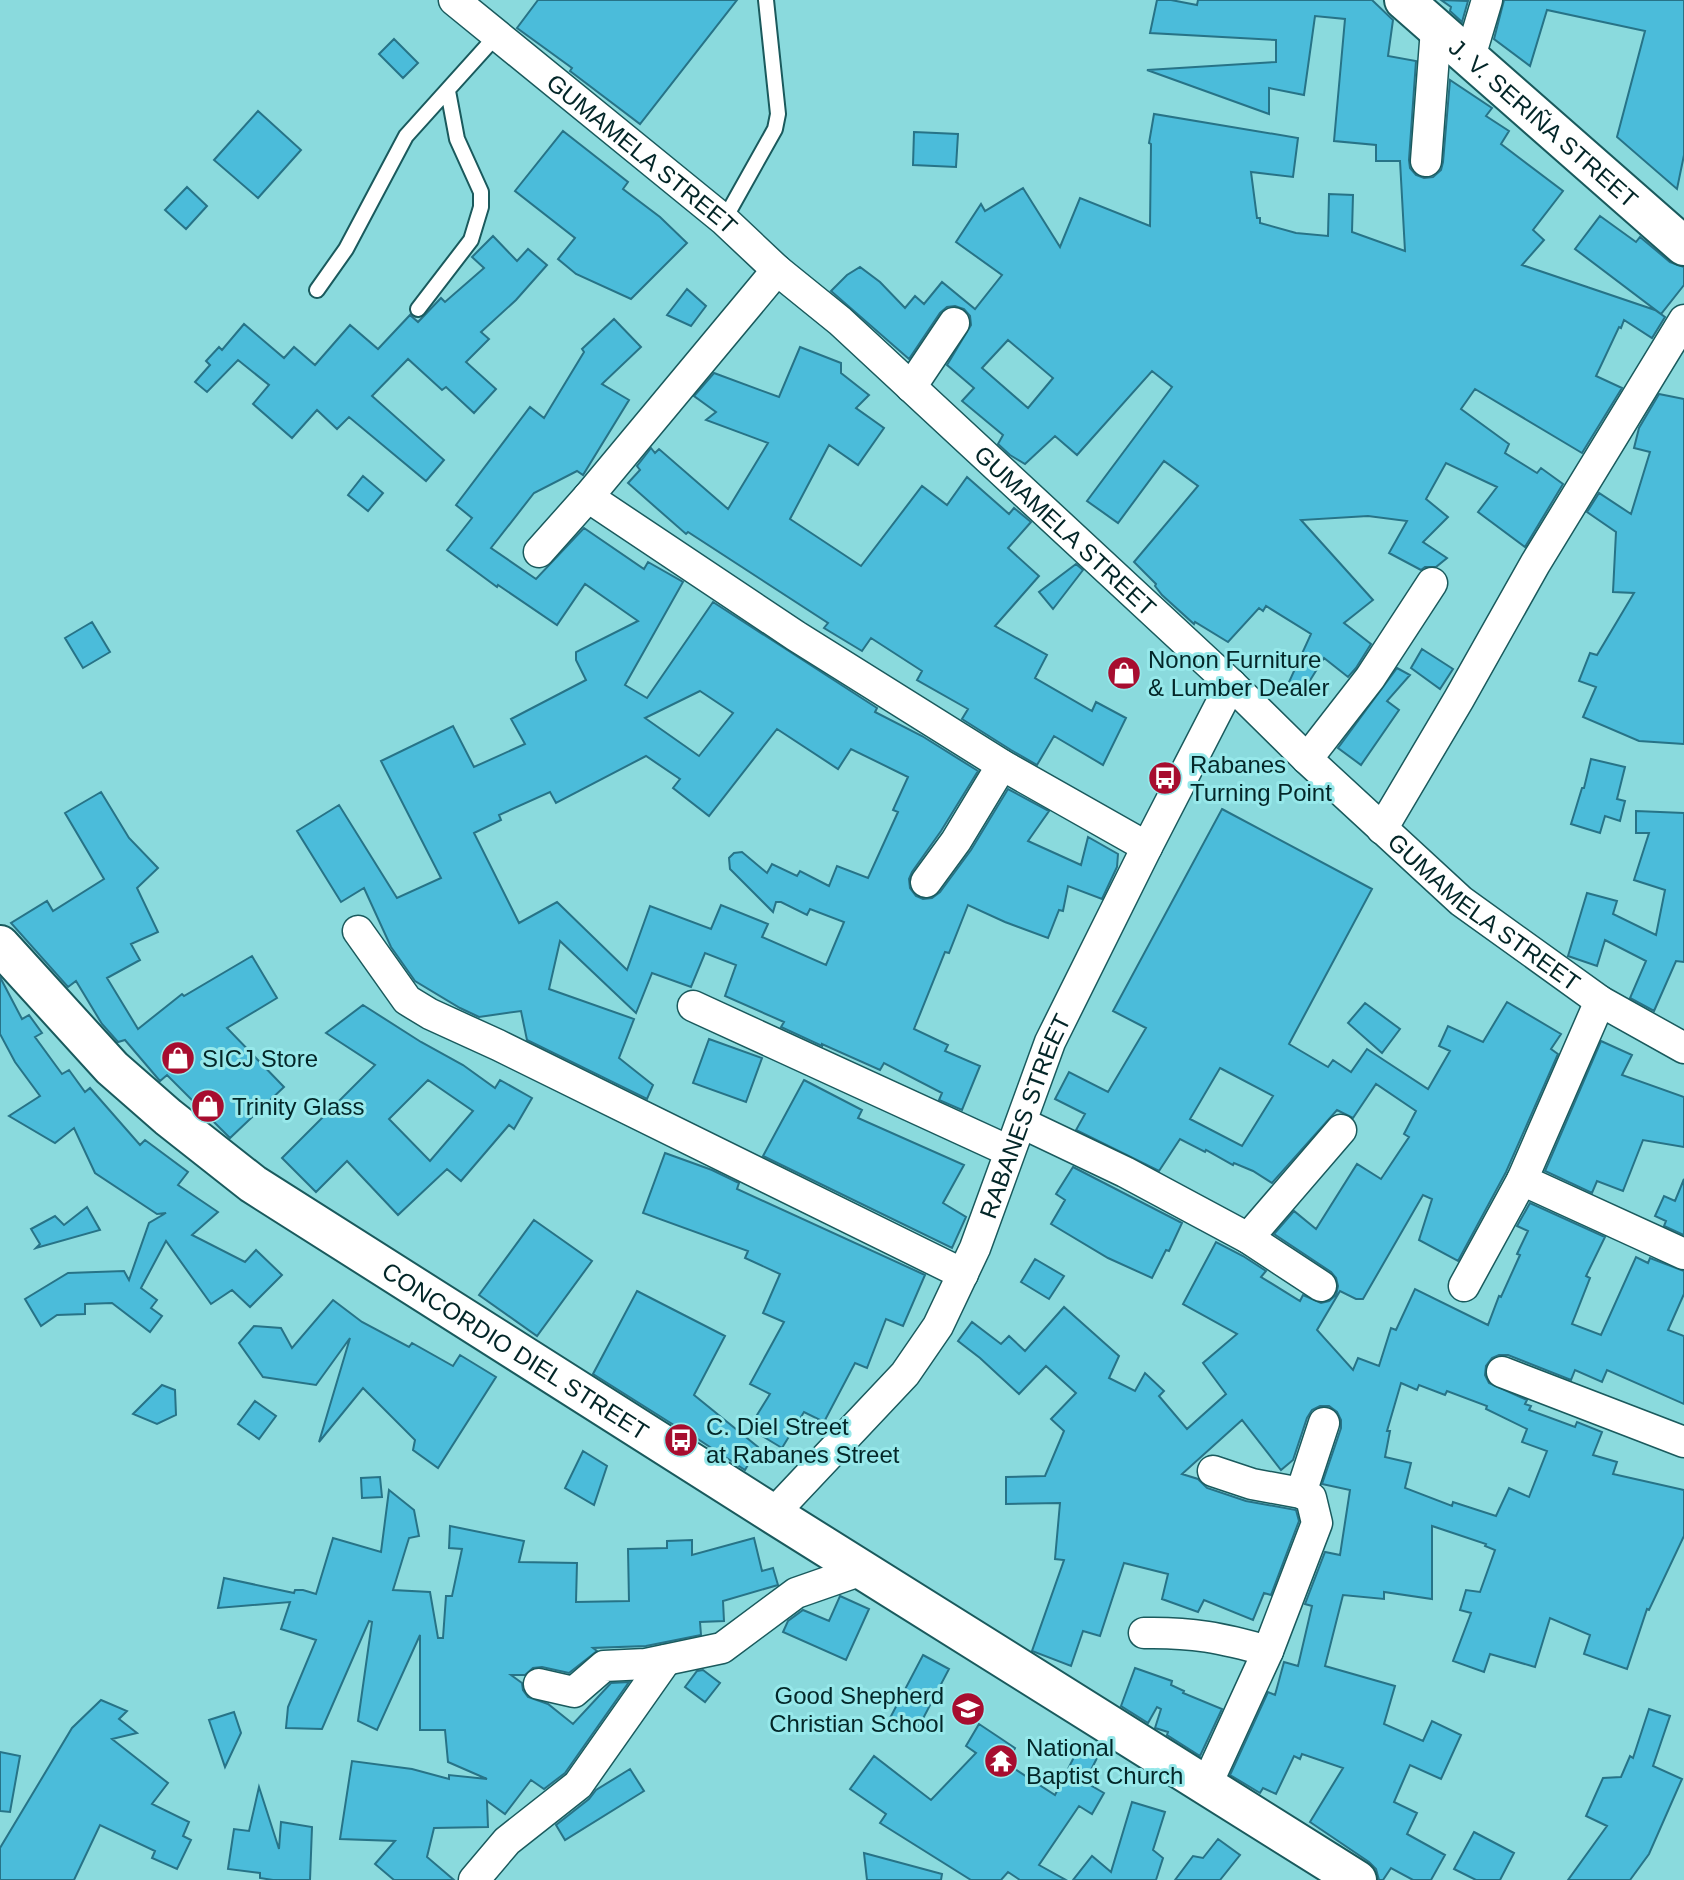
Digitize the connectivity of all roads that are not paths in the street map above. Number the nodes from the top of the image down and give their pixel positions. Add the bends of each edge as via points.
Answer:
1 (454, 0) edge
2 (766, 0) edge
3 (1404, 0) edge
4 (1487, 0) edge
5 (1436, 29) junction
6 (497, 35) junction
7 (1470, 58) junction
8 (448, 91) junction
9 (1426, 161) dead end
10 (723, 220) junction
11 (1684, 246) edge
12 (778, 270) junction
13 (317, 290) dead end
14 (418, 309) dead end
15 (1684, 320) edge
16 (954, 323) dead end
17 (911, 387) junction
18 (589, 497) junction
19 (539, 552) dead end
20 (1432, 583) dead end
21 (1231, 684) junction
22 (1307, 759) junction
23 (1002, 765) junction
24 (1382, 829) junction
25 (1147, 847) junction
26 (926, 881) dead end
27 (358, 931) dead end
28 (0, 945) edge
29 (1600, 1001) junction
30 (693, 1006) dead end
31 (1684, 1048) edge
32 (1022, 1123) junction
33 (1341, 1130) dead end
34 (1009, 1151) junction
35 (1522, 1180) junction
36 (1248, 1238) junction
37 (1684, 1254) edge
38 (963, 1274) junction
39 (1321, 1286) dead end
40 (1464, 1286) dead end
41 (1502, 1372) dead end
42 (1324, 1423) dead end
43 (1684, 1442) edge
44 (1213, 1471) dead end
45 (1301, 1493) junction
46 (773, 1514) junction
47 (862, 1570) junction
48 (1144, 1633) dead end
49 (1268, 1651) junction
50 (666, 1660) junction
51 (539, 1684) dead end
52 (1206, 1786) junction
53 (474, 1880) edge
54 (1357, 1880) edge

1 - 6 street, GUMAMELA STREET
2 - 10 lane via 778,114 775,129
3 - 5 main road, J. V. SERIÑA STREET
4 - 7 street
5 - 7 main road, J. V. SERIÑA STREET
5 - 9 street
6 - 8 lane
6 - 10 street, GUMAMELA STREET
7 - 11 main road, J. V. SERIÑA STREET
8 - 13 lane via 406,136 346,249
8 - 14 lane via 457,139 481,191 481,207 471,240
10 - 12 street, GUMAMELA STREET
12 - 17 street, GUMAMELA STREET
12 - 18 street
15 - 24 street via 1535,564
16 - 17 street
17 - 21 street, GUMAMELA STREET
18 - 19 street
18 - 23 street via 796,636
20 - 22 street via 1370,678
21 - 22 street, GUMAMELA STREET
21 - 25 street, RABANES STREET
22 - 24 street, GUMAMELA STREET
23 - 25 street
23 - 26 street
24 - 29 street, GUMAMELA STREET via 1461,901
25 - 32 street, RABANES STREET via 1050,1042
27 - 38 street via 407,1000 429,1014
28 - 46 main road, CONCORDIO DIEL STREET via 112,1068 253,1184
29 - 31 street, GUMAMELA STREET
29 - 35 street
30 - 34 street
32 - 34 street, RABANES STREET
32 - 36 street
33 - 36 street
34 - 38 street, RABANES STREET
35 - 37 street
35 - 40 street
36 - 39 street
38 - 46 street, RABANES STREET via 939,1326 905,1374
41 - 43 street
42 - 45 street
44 - 45 street
45 - 49 street via 1311,1498 1317,1523
46 - 47 main road, CONCORDIO DIEL STREET
47 - 50 street via 796,1593 722,1648
47 - 52 main road, CONCORDIO DIEL STREET
48 - 49 street via 1216,1637
49 - 52 street
50 - 51 street via 604,1666 574,1692
50 - 53 street via 578,1785 507,1841
52 - 54 main road, CONCORDIO DIEL STREET

